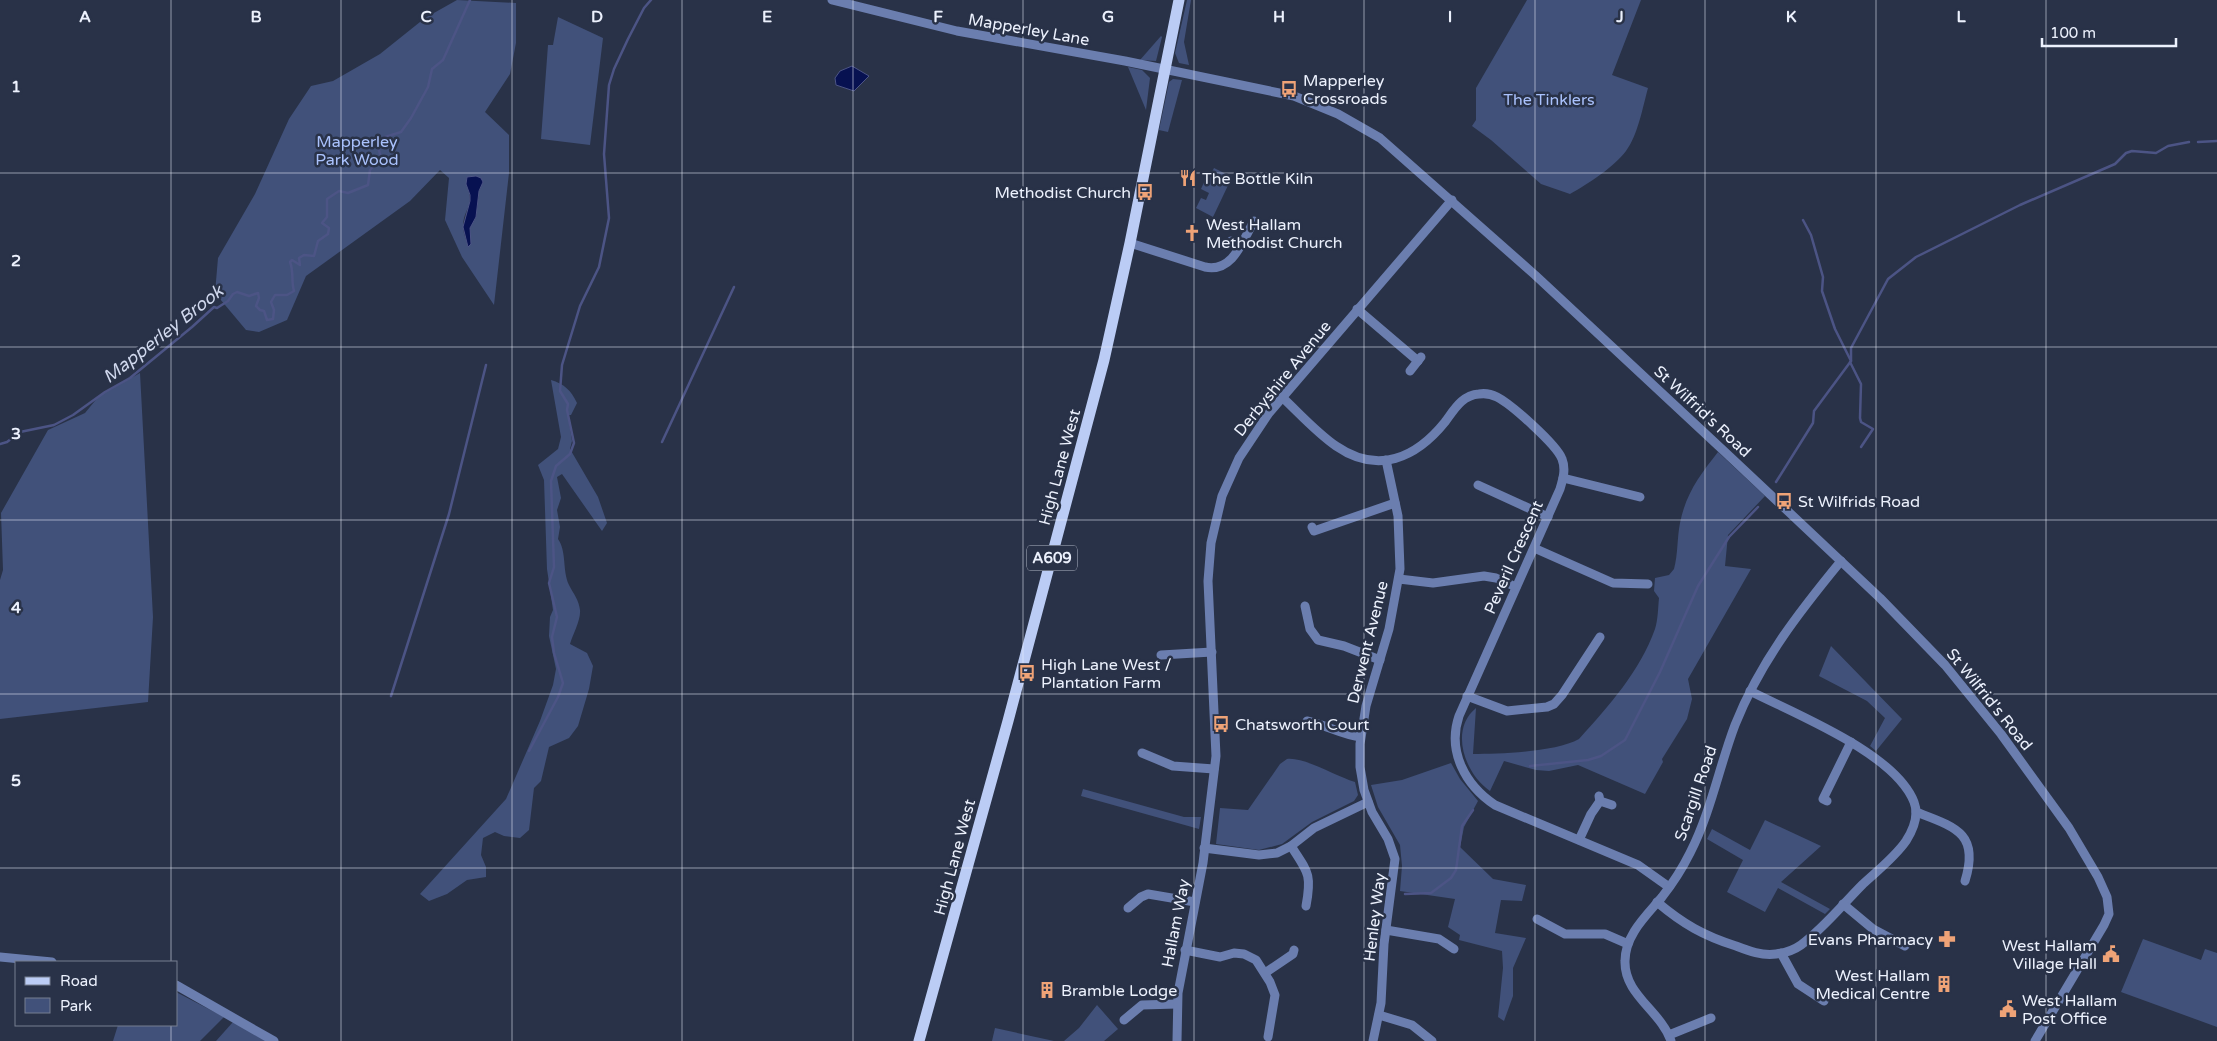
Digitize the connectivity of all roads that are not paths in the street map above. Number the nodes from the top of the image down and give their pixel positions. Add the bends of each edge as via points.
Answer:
1 (832, 0) edge
2 (1178, 0) edge
3 (1163, 69) junction
4 (1452, 200) junction
5 (1254, 221) dead end
6 (1231, 241) dead end
7 (1130, 243) junction
8 (1240, 246) junction
9 (1357, 310) junction
10 (1410, 372) dead end
11 (1283, 398) junction
12 (1386, 460) junction
13 (1563, 478) junction
14 (1478, 485) dead end
15 (1640, 497) dead end
16 (1395, 503) junction
17 (1548, 517) junction
18 (1312, 527) dead end
19 (1534, 548) junction
20 (1841, 561) junction
21 (1399, 579) junction
22 (1648, 584) dead end
23 (1516, 587) junction
24 (1305, 606) dead end
25 (1600, 637) dead end
26 (1212, 652) junction
27 (1181, 654) junction
28 (1161, 655) dead end
29 (1380, 660) junction
30 (1181, 664) dead end
31 (1750, 691) junction
32 (1467, 696) junction
33 (1307, 721) dead end
34 (1360, 737) junction
35 (1851, 742) junction
36 (1142, 753) dead end
37 (1214, 769) junction
38 (1827, 801) dead end
39 (1368, 802) junction
40 (1612, 805) dead end
41 (1916, 812) junction
42 (1579, 840) junction
43 (1291, 846) junction
44 (1204, 848) junction
45 (1965, 881) dead end
46 (1669, 887) junction
47 (1195, 902) junction
48 (1657, 902) junction
49 (1844, 904) junction
50 (1306, 906) dead end
51 (1128, 908) dead end
52 (1537, 919) dead end
53 (1386, 930) junction
54 (1628, 944) junction
55 (1905, 946) dead end
56 (1454, 949) dead end
57 (1185, 950) junction
58 (1294, 950) dead end
59 (1781, 953) junction
60 (0, 957) edge
61 (42, 961) edge
62 (1265, 973) junction
63 (178, 986) edge
64 (1821, 996) dead end
65 (1177, 1004) junction
66 (1379, 1015) junction
67 (1711, 1018) dead end
68 (1124, 1020) dead end
69 (1268, 1037) dead end
70 (1670, 1038) edge
71 (274, 1041) edge
72 (919, 1041) edge
73 (1177, 1041) edge
74 (1373, 1041) edge
75 (1432, 1041) edge
76 (2035, 1041) edge

1 - 3 street, Mapperley Lane via 958,31
2 - 3 main road, A609
3 - 4 street, St Wilfrid's Road via 1269,90 1323,107 1360,124 1380,138
3 - 7 main road, High Lane West / A609
4 - 9 street, Derbyshire Avenue
4 - 20 street, St Wilfrid's Road
5 - 8 street
6 - 8 street
7 - 8 street via 1210,268 1228,264
7 - 72 main road, High Lane West / A609 via 1076,470
9 - 10 street via 1420,359
9 - 11 street, Derbyshire Avenue
11 - 12 street via 1341,449 1364,458
11 - 26 street, Derbyshire Avenue via 1239,458 1226,484 1216,517 1208,581
12 - 13 street via 1420,448 1463,400 1474,394 1486,394 1502,400 1555,447 1563,461
12 - 16 street, Derwent Avenue
13 - 15 street
13 - 17 street, Peveril Crescent
14 - 17 street via 1487,494
16 - 18 street via 1314,531
16 - 21 street, Derwent Avenue via 1401,544
17 - 19 street, Peveril Crescent
19 - 22 street via 1610,582 1631,579
19 - 23 street, Peveril Crescent
20 - 31 street, Scargill Road via 1791,622
20 - 76 street, St Wilfrid's Road via 1945,665 2001,734 2069,828 2107,897 2109,914
21 - 23 street via 1432,583 1484,576
21 - 29 street, Derwent Avenue
23 - 32 street, Peveril Crescent
24 - 29 street via 1308,626 1318,640
25 - 32 street via 1595,653 1562,695 1547,707 1507,711
26 - 27 street
26 - 37 street, Derbyshire Avenue
27 - 28 street
27 - 30 street
29 - 34 street, Derwent Avenue
31 - 35 street
31 - 46 street, Scargill Road via 1731,735 1704,824
32 - 42 street, Peveril Crescent via 1457,723 1455,745 1460,765 1471,782 1495,805
33 - 34 street
34 - 39 street, Derwent Avenue via 1360,767
35 - 38 street via 1823,799
35 - 41 street via 1896,777 1912,797
36 - 37 street via 1173,766
37 - 44 street, Derbyshire Avenue
39 - 43 street via 1308,832
39 - 53 street, Henley Way via 1388,838 1395,859
40 - 42 street via 1599,798
41 - 45 street via 1949,826 1964,838 1971,858
41 - 49 street via 1904,844
42 - 46 street, Peveril Crescent via 1638,865
43 - 44 street via 1277,853 1259,855
43 - 50 street via 1308,872
44 - 47 street, Hallam Way
46 - 48 street, Scargill Road
47 - 51 street via 1152,894 1135,897
47 - 57 street, Hallam Way
48 - 54 street, Scargill Road
48 - 59 street via 1687,926 1709,937 1757,954
49 - 55 street via 1869,926 1897,937
49 - 59 street via 1804,942
52 - 54 street via 1550,932 1605,934
53 - 56 street via 1449,940
53 - 66 street, Henley Way
54 - 70 street, Scargill Road via 1625,961 1628,981
57 - 62 street via 1220,957 1244,954 1252,957
57 - 65 street, Hallam Way
58 - 62 street via 1293,954
59 - 64 street via 1802,988
60 - 61 street
62 - 69 street via 1275,995
63 - 71 street
65 - 68 street via 1142,1005
65 - 73 street, Hallam Way
66 - 74 street, Henley Way
66 - 75 street via 1412,1026
67 - 70 street, Scargill Road via 1700,1027

